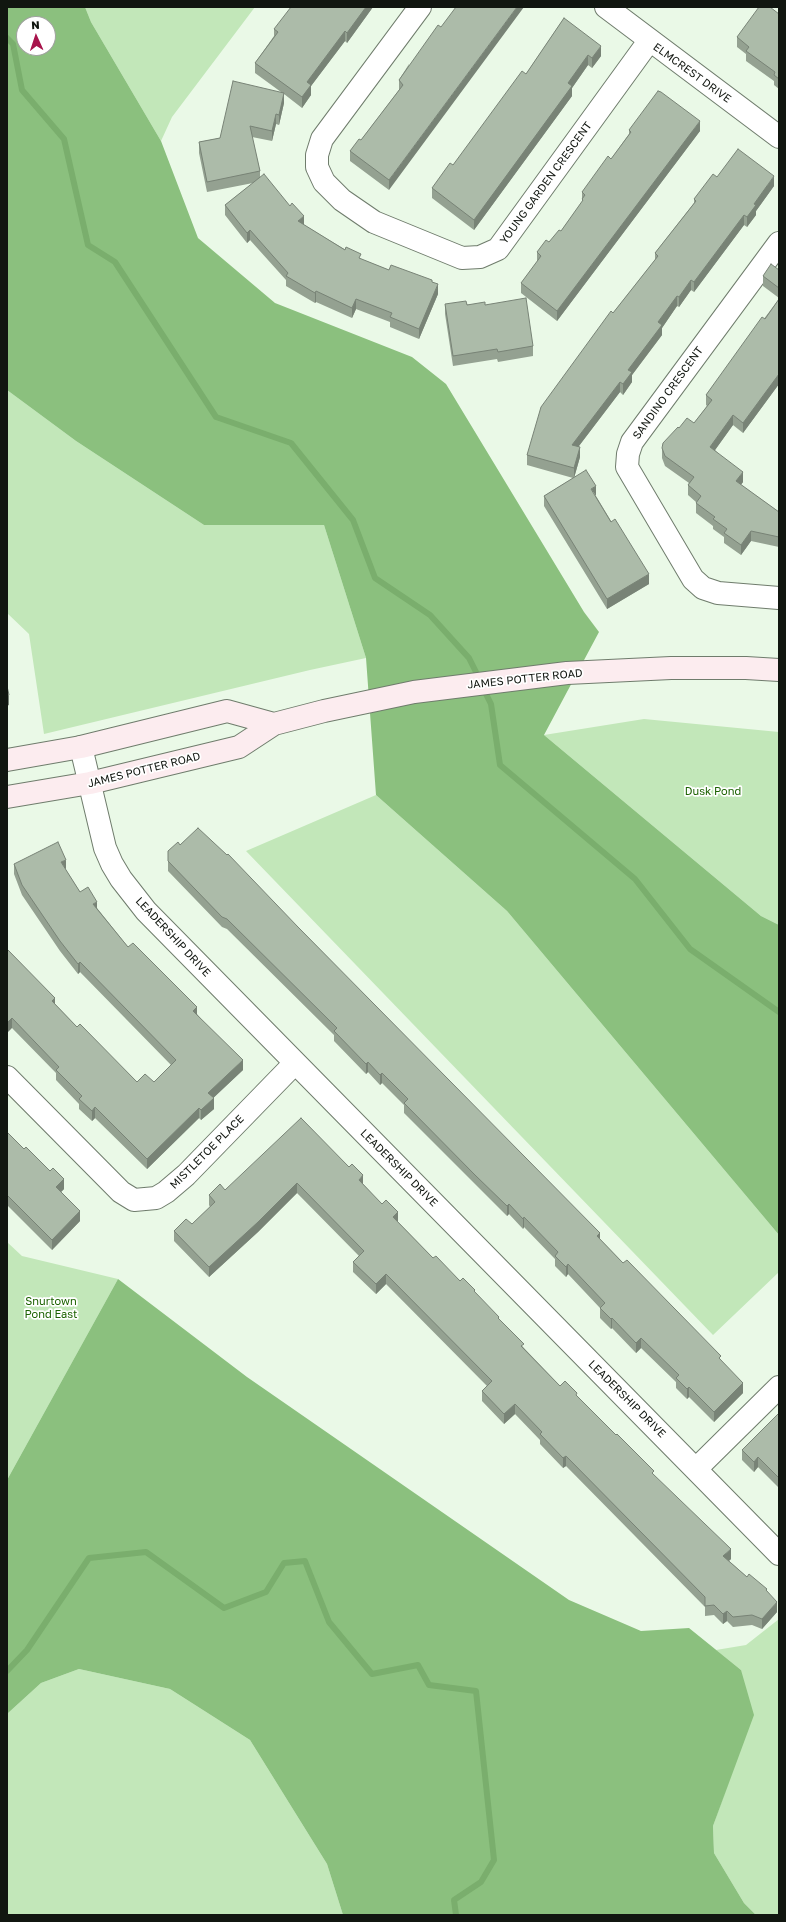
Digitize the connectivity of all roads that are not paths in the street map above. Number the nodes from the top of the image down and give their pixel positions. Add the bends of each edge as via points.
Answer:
1 (420, 7) edge
2 (606, 7) edge
3 (650, 41) junction
4 (779, 137) edge
5 (779, 243) edge
6 (779, 598) edge
7 (779, 670) edge
8 (274, 724) junction
9 (81, 747) junction
10 (7, 760) edge
11 (90, 783) junction
12 (7, 797) edge
13 (295, 1063) junction
14 (7, 1077) edge
15 (779, 1387) edge
16 (696, 1469) junction
17 (779, 1554) edge

1 - 3 street, YOUNG GARDEN CRESCENT via 322,139 317,155 317,167 324,182 342,200 374,222 462,258 480,257 498,249
2 - 3 street, ELMCREST DRIVE
3 - 4 street, ELMCREST DRIVE
5 - 6 street, SANDINO CRESCENT via 632,442 627,467 690,574 703,588 718,593
7 - 8 main road, JAMES POTTER ROAD via 671,668 567,673 414,692
8 - 9 main road, JAMES POTTER ROAD via 227,711
8 - 11 main road, JAMES POTTER ROAD via 239,747
9 - 10 main road, JAMES POTTER ROAD
9 - 11 street, LEADERSHIP DRIVE
11 - 12 main road, JAMES POTTER ROAD
11 - 13 street, LEADERSHIP DRIVE via 105,848 121,879 155,921
13 - 14 street, MISTLETOE PLACE via 186,1175 156,1198 139,1200 134,1200 121,1192
13 - 16 street, LEADERSHIP DRIVE
15 - 16 street
16 - 17 street, LEADERSHIP DRIVE

